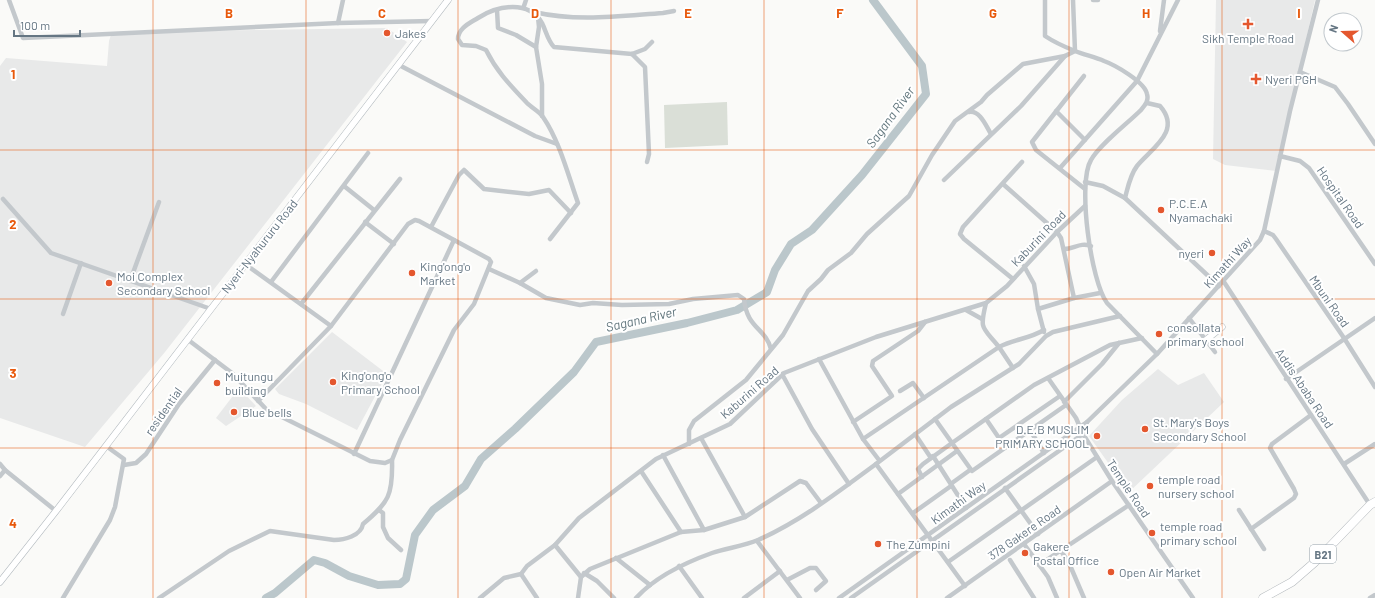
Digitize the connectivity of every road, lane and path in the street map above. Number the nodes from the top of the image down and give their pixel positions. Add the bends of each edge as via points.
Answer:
1 (9, 0) edge
2 (343, 0) edge
3 (448, 0) edge
4 (526, 0) edge
5 (1045, 0) edge
6 (1073, 0) edge
7 (1093, 0) edge
8 (1098, 0) edge
9 (1164, 0) edge
10 (1178, 0) edge
11 (1318, 0) edge
12 (524, 6) junction
13 (497, 10) junction
14 (674, 11) dead end
15 (536, 14) junction
16 (432, 21) junction
17 (338, 23) junction
18 (1159, 36) junction
19 (652, 42) dead end
20 (536, 46) junction
21 (1075, 51) junction
22 (632, 54) junction
23 (1065, 56) junction
24 (399, 65) junction
25 (1300, 72) junction
26 (1084, 76) dead end
27 (1137, 81) junction
28 (1147, 103) junction
29 (1056, 111) junction
30 (969, 112) junction
31 (542, 116) junction
32 (991, 134) junction
33 (1085, 140) junction
34 (557, 144) junction
35 (1375, 144) edge
36 (368, 153) dead end
37 (1280, 156) junction
38 (647, 162) dead end
39 (1022, 162) dead end
40 (1060, 168) junction
41 (400, 179) dead end
42 (944, 180) dead end
43 (1085, 182) junction
44 (1003, 184) junction
45 (344, 186) junction
46 (1085, 189) junction
47 (1125, 198) junction
48 (3, 200) dead end
49 (160, 202) dead end
50 (1085, 206) junction
51 (374, 210) junction
52 (571, 214) junction
53 (365, 222) junction
54 (431, 227) junction
55 (1264, 231) junction
56 (1057, 232) junction
57 (550, 239) dead end
58 (454, 240) junction
59 (394, 244) junction
60 (1091, 246) junction
61 (1064, 250) junction
62 (81, 263) junction
63 (245, 264) junction
64 (1375, 264) edge
65 (1024, 266) junction
66 (489, 269) junction
67 (536, 271) dead end
68 (1013, 279) junction
69 (130, 281) junction
70 (271, 282) junction
71 (1224, 282) junction
72 (520, 283) junction
73 (1219, 286) junction
74 (1100, 293) junction
75 (1074, 298) junction
76 (986, 303) junction
77 (301, 304) junction
78 (211, 309) junction
79 (1038, 309) junction
80 (966, 310) junction
81 (63, 314) dead end
82 (1120, 316) junction
83 (1189, 318) junction
84 (1375, 318) edge
85 (982, 320) junction
86 (925, 322) junction
87 (331, 326) junction
88 (1222, 327) dead end
89 (1044, 330) junction
90 (1046, 336) junction
91 (187, 338) junction
92 (1142, 338) junction
93 (1344, 338) junction
94 (1206, 340) junction
95 (1119, 343) junction
96 (999, 347) junction
97 (771, 349) junction
98 (1215, 352) dead end
99 (1157, 354) junction
100 (820, 359) junction
101 (215, 360) junction
102 (1013, 368) junction
103 (782, 374) junction
104 (1048, 378) junction
105 (1286, 379) junction
106 (1375, 387) edge
107 (900, 391) dead end
108 (1060, 396) junction
109 (924, 398) junction
110 (258, 402) junction
111 (1065, 403) junction
112 (1311, 415) junction
113 (935, 419) junction
114 (986, 419) junction
115 (853, 422) junction
116 (1087, 422) junction
117 (1080, 426) junction
118 (1030, 430) junction
119 (915, 434) junction
120 (1083, 434) junction
121 (701, 438) junction
122 (863, 439) junction
123 (952, 443) junction
124 (689, 444) junction
125 (1375, 444) edge
126 (106, 446) junction
127 (957, 451) junction
128 (1044, 453) junction
129 (354, 454) junction
130 (663, 456) junction
131 (932, 457) junction
132 (1097, 457) junction
133 (392, 460) junction
134 (878, 462) junction
135 (0, 464) edge
136 (938, 464) junction
137 (1344, 464) junction
138 (124, 465) junction
139 (5, 470) junction
140 (970, 470) junction
141 (641, 471) junction
142 (0, 476) edge
143 (922, 477) junction
144 (1112, 481) junction
145 (1002, 483) junction
146 (849, 484) junction
147 (952, 485) junction
148 (1006, 489) junction
149 (898, 494) junction
150 (821, 503) junction
151 (1372, 503) edge
152 (1129, 505) junction
153 (966, 508) junction
154 (379, 510) junction
155 (1021, 510) junction
156 (1239, 510) dead end
157 (56, 511) junction
158 (912, 513) junction
159 (745, 517) junction
160 (1251, 529) junction
161 (704, 530) junction
162 (681, 532) junction
163 (1038, 534) junction
164 (929, 535) junction
165 (757, 541) junction
166 (933, 541) junction
167 (1024, 544) junction
168 (556, 545) junction
169 (26, 549) junction
170 (1264, 549) dead end
171 (401, 550) dead end
172 (1061, 551) junction
173 (616, 558) junction
174 (1010, 560) dead end
175 (948, 562) junction
176 (1039, 565) junction
177 (680, 566) junction
178 (780, 571) junction
179 (521, 574) junction
180 (583, 575) junction
181 (787, 580) junction
182 (0, 582) edge
183 (650, 584) junction
184 (965, 586) junction
185 (0, 588) edge
186 (816, 590) dead end
187 (1375, 595) edge
188 (1268, 597) edge
189 (63, 598) edge
190 (159, 598) edge
191 (480, 598) edge
192 (537, 598) edge
193 (578, 598) edge
194 (614, 598) edge
195 (636, 598) edge
196 (702, 598) edge
197 (744, 598) edge
198 (800, 598) edge
199 (839, 598) edge
200 (851, 598) edge
201 (947, 598) edge
202 (1034, 598) edge
203 (1057, 598) edge
204 (1084, 598) edge
205 (1193, 598) edge
206 (1370, 598) edge

1 - 17 street via 23,38
2 - 17 street
3 - 16 main road, Nyeri-Nyahururu Road
4 - 12 street
5 - 21 street via 1045,36
6 - 21 street
7 - 8 street
9 - 18 street
10 - 18 street
11 - 25 street, Kimathi Way
12 - 13 street via 510,4
12 - 15 street
13 - 20 street via 498,28
13 - 31 street via 484,14 466,25 458,39 462,45 486,50 490,61 505,79
14 - 15 street via 578,18
15 - 20 street via 539,27
15 - 22 street via 554,47
16 - 17 street
16 - 24 main road, Nyeri-Nyahururu Road
18 - 27 street
19 - 22 street via 645,49
20 - 31 street via 542,84
21 - 23 street
21 - 27 street via 1104,61
22 - 38 street via 644,67 649,154
23 - 30 street via 1023,64
23 - 32 street via 1021,106
24 - 34 street via 534,136
24 - 63 main road, Nyeri-Nyahururu Road
25 - 35 street via 1334,87
25 - 37 street, Kimathi Way
26 - 29 street
27 - 28 street via 1146,89
27 - 33 street
28 - 43 street via 1095,154 1088,166
28 - 47 street via 1160,106 1167,116 1169,127 1160,142 1134,172
29 - 33 street
29 - 40 street via 1032,142 1036,150
30 - 32 street via 977,113
30 - 97 street via 956,121 944,135 909,196 867,234 851,253 828,270 808,290 791,322
31 - 34 street
32 - 42 street
33 - 40 street
34 - 52 street via 578,203
36 - 45 street
37 - 55 street, Kimathi Way
37 - 64 street, Hospital Road via 1300,161 1309,168
39 - 44 street
40 - 46 street
41 - 51 street
43 - 46 street
43 - 47 street via 1104,186
44 - 56 street
44 - 68 street via 962,227 960,234
45 - 51 street
45 - 70 street
46 - 50 street
47 - 73 street
48 - 62 street via 51,253
49 - 69 street
50 - 56 street, Kaburini Road
50 - 60 street
51 - 53 street
52 - 54 street via 549,190 529,194 484,189 464,170
52 - 57 street
53 - 59 street
53 - 77 street
54 - 58 street
54 - 59 street via 419,221 412,222
55 - 71 street, Kimathi Way via 1260,240
55 - 93 street, Mbuni Road via 1273,235
56 - 61 street
56 - 65 street, Kaburini Road
58 - 66 street via 489,259
58 - 129 street
59 - 87 street
60 - 61 street via 1081,244
60 - 74 street
61 - 75 street
62 - 69 street
62 - 81 street
63 - 70 street
63 - 78 main road, Nyeri-Nyahururu Road
65 - 68 street, Kaburini Road
65 - 79 street via 1034,284
66 - 72 street
66 - 133 street via 474,304 454,330
67 - 72 street
68 - 76 street, Kaburini Road
69 - 78 street
70 - 77 street
71 - 73 street, Kimathi Way
71 - 105 street, Addis Ababa Road
72 - 97 street via 546,298 580,305 669,304 738,295 744,299 747,315 769,341
73 - 83 street, Kimathi Way
74 - 75 street
74 - 82 street
75 - 79 street
76 - 80 street, Kaburini Road
76 - 85 street
77 - 87 street
78 - 91 main road, Nyeri-Nyahururu Road
79 - 89 street
80 - 85 street
80 - 86 street, Kaburini Road
82 - 90 street via 1053,332
82 - 92 street
83 - 94 street
83 - 99 street, Kimathi Way
84 - 93 street
85 - 96 street via 988,336
86 - 100 street, Kaburini Road via 876,337
86 - 115 street via 918,331 872,361 872,366 892,396
87 - 110 street
88 - 94 main road
89 - 90 street
89 - 96 street via 1022,340 1011,340
90 - 102 street
91 - 101 street
91 - 126 main road, Nyeri-Nyahururu Road
92 - 95 street
92 - 99 street
93 - 105 street
93 - 106 street, Mbuni Road
94 - 98 street
95 - 104 street via 1110,345
95 - 111 street
96 - 102 street
96 - 109 street
97 - 124 street via 746,380 694,421 689,430
99 - 116 street, Kimathi Way
100 - 103 street, Kaburini Road
100 - 115 street
101 - 110 street via 246,386
101 - 138 street, residential via 179,404 146,454 136,463
102 - 113 street
103 - 121 street, Kaburini Road via 730,424
103 - 146 street via 812,429
104 - 108 street, Temple Road
104 - 114 street
105 - 112 street, Addis Ababa Road
107 - 109 street via 913,383
108 - 111 street, Temple Road
108 - 114 street via 999,438
109 - 122 street
110 - 129 street
111 - 117 street, Temple Road
111 - 118 street
112 - 137 street, Addis Ababa Road
112 - 160 street via 1270,448 1294,489 1294,498
113 - 119 street
113 - 123 street
114 - 123 street
115 - 122 street
116 - 117 street, Kimathi Way
116 - 120 street, Kimathi Way
117 - 120 street, Temple Road
117 - 128 street, Kimathi Way
118 - 128 street
118 - 140 street
119 - 131 street
119 - 134 street
120 - 132 street, Temple Road
120 - 148 street, Kimathi Way
121 - 124 street, Kaburini Road
121 - 159 street
122 - 134 street
123 - 127 street
123 - 131 street
124 - 130 street, Kaburini Road
125 - 137 street
126 - 138 street via 121,456
126 - 157 main road, Nyeri-Nyahururu Road
127 - 136 street
127 - 140 street
128 - 145 street, Kimathi Way
129 - 133 street via 376,463
130 - 141 street, Kaburini Road
130 - 161 street
131 - 136 street
131 - 143 street via 918,469
132 - 144 street, Temple Road
132 - 155 street
133 - 154 street via 390,494
134 - 146 street
134 - 149 street
135 - 139 street
136 - 143 street
136 - 147 street
137 - 151 street, Addis Ababa Road
138 - 189 street via 110,520
139 - 142 street
139 - 157 street
140 - 147 street
141 - 162 street
141 - 168 street, Kaburini Road via 579,518
143 - 149 street
144 - 152 street, Temple Road
144 - 163 street, 378 Gakere Road
145 - 148 street
145 - 153 street, Kimathi Way
146 - 150 street
147 - 153 street
147 - 158 street
148 - 155 street
148 - 166 street, Kimathi Way
149 - 158 street
150 - 159 street via 806,483 800,482
150 - 165 street via 803,517
151 - 188 highway, B21 via 1315,562 1292,582
152 - 172 street
152 - 205 street, Temple Road
153 - 164 street, Kimathi Way
154 - 171 street via 383,513 383,527 388,538
154 - 190 street via 363,524 362,529 343,540 270,531 229,551
155 - 163 street
155 - 175 street
156 - 160 street
157 - 169 main road, Nyeri-Nyahururu Road
158 - 164 street
159 - 161 street
160 - 170 street
161 - 162 street
162 - 173 street
163 - 167 street, 378 Gakere Road
164 - 166 street
164 - 199 street, Kimathi Way
165 - 177 street
165 - 178 street
166 - 175 street
166 - 200 street, Kimathi Way
167 - 176 street
167 - 184 street, 378 Gakere Road
168 - 179 street, Kaburini Road via 527,566
168 - 180 street
169 - 182 main road, Nyeri-Nyahururu Road
169 - 185 main road, Nyeri-Nyahururu Road
172 - 176 street
172 - 204 street
173 - 180 street
173 - 183 street
174 - 202 street
175 - 184 street
176 - 203 street via 1048,577
177 - 183 street
177 - 196 street
178 - 181 street
178 - 197 street
179 - 191 street, Kaburini Road via 504,578
179 - 192 street
180 - 193 street
180 - 194 street via 597,581
181 - 186 street via 810,568 816,568 826,581
181 - 198 street
183 - 195 street
184 - 201 street, 378 Gakere Road
187 - 206 street

